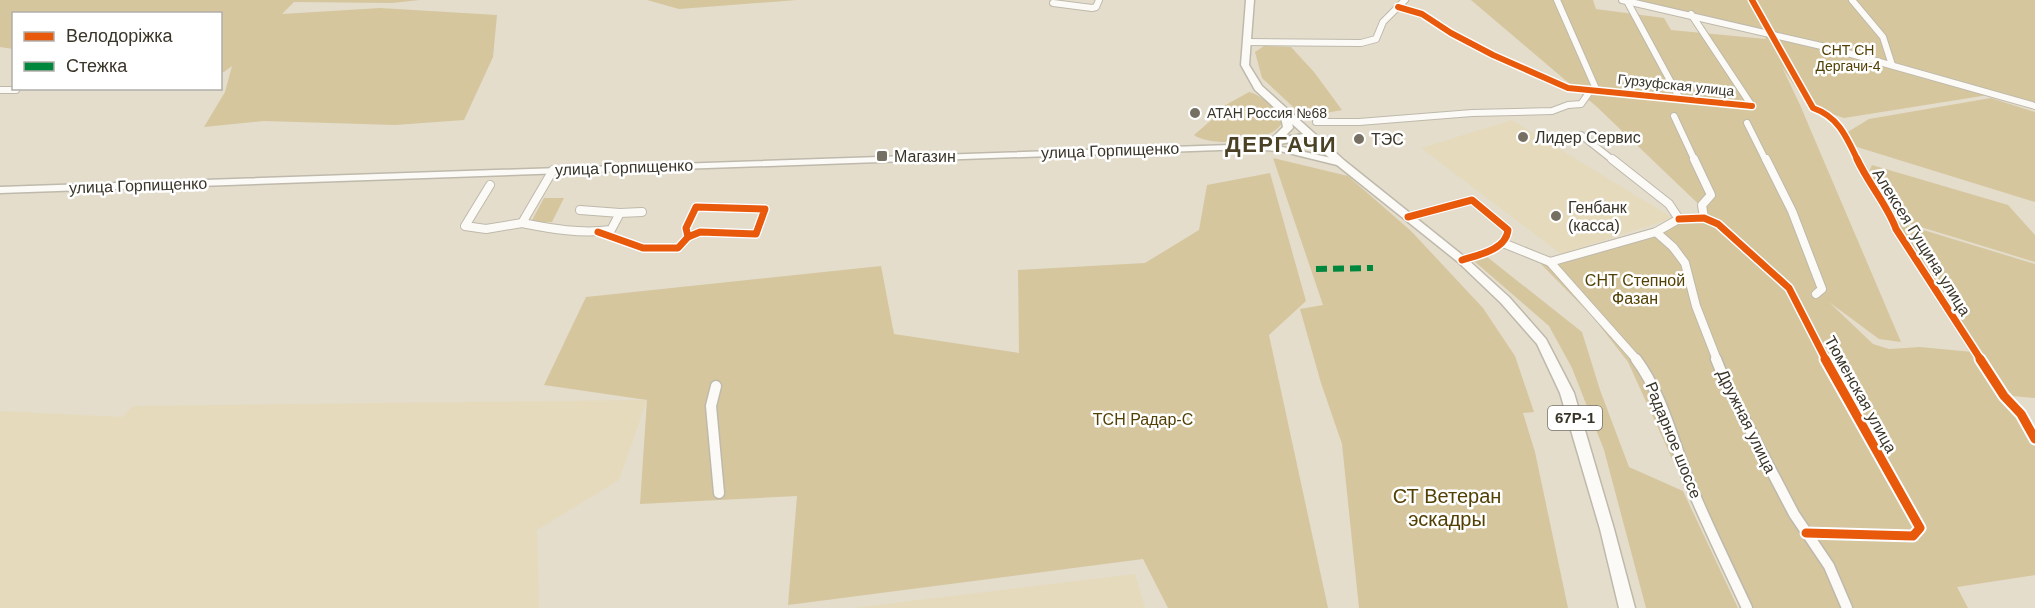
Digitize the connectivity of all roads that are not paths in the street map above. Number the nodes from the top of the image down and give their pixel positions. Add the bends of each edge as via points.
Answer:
1 (1099, 0) edge
2 (1250, 0) edge
3 (1405, 0) edge
4 (1557, 0) edge
5 (1752, 0) edge
6 (1852, 0) edge
7 (1625, 1) edge
8 (1053, 3) dead end
9 (1398, 7) junction
10 (1691, 14) junction
11 (1768, 32) junction
12 (1247, 42) junction
13 (1892, 65) junction
14 (0, 90) edge
15 (16, 90) edge
16 (1594, 91) junction
17 (1680, 99) junction
18 (2035, 106) edge
19 (1285, 112) junction
20 (1674, 116) dead end
21 (1316, 122) dead end
22 (1747, 123) dead end
23 (1581, 135) dead end
24 (1310, 136) junction
25 (1296, 137) junction
26 (1277, 144) junction
27 (1319, 144) junction
28 (1300, 150) junction
29 (1341, 163) junction
30 (553, 170) junction
31 (490, 185) dead end
32 (0, 190) edge
33 (580, 210) dead end
34 (642, 212) dead end
35 (620, 213) junction
36 (1408, 217) junction
37 (1704, 218) junction
38 (1678, 219) junction
39 (522, 223) junction
40 (598, 232) junction
41 (1656, 232) junction
42 (688, 237) junction
43 (1503, 243) junction
44 (1462, 260) junction
45 (1550, 262) junction
46 (1816, 294) dead end
47 (716, 386) dead end
48 (2035, 438) edge
49 (719, 493) dead end
50 (1806, 532) junction
51 (1627, 608) edge
52 (1747, 608) edge
53 (1847, 608) edge

1 - 8 street via 1092,8
2 - 12 main road, 67Р-1
3 - 9 street
4 - 16 street
5 - 11 street, Алексея Гущина улица
6 - 13 street via 1883,38
7 - 10 street
7 - 17 street
9 - 12 street via 1383,22 1376,39 1361,43
9 - 16 street, Гурзуфская улица via 1422,14 1493,55 1568,88
10 - 11 street
10 - 17 street, Гурзуфская улица via 1752,106
11 - 13 street
11 - 48 street, Алексея Гущина улица via 1813,108 1842,127 1867,181 1896,229
12 - 19 main road, 67Р-1 via 1245,65 1250,77
13 - 18 street
14 - 15 street
16 - 17 street, Гурзуфская улица
16 - 21 street via 1581,104 1552,111
19 - 24 main road, 67Р-1
19 - 26 main road via 1288,128
20 - 37 street via 1711,195 1702,206
22 - 46 street via 1792,211 1822,289
23 - 38 street via 1669,204
24 - 25 main road, улица Горпищенко
24 - 27 main road, 67Р-1
25 - 26 main road, улица Горпищенко
25 - 28 main road via 1289,143
26 - 28 main road
26 - 29 main road, улица Горпищенко
26 - 30 main road, улица Горпищенко
27 - 28 main road
27 - 29 main road, 67Р-1
29 - 36 main road, 67Р-1
30 - 32 main road, улица Горпищенко
30 - 39 street
31 - 39 street via 465,226 485,230
33 - 35 street
34 - 35 street
35 - 40 street via 611,230
36 - 43 street via 1472,200 1508,230
36 - 44 main road, 67Р-1
37 - 38 street
37 - 50 street, Тюменская улица via 1718,224 1789,288 1920,528 1913,536
38 - 41 street
39 - 40 street via 569,232
40 - 42 street via 643,248 678,248
41 - 45 street
41 - 50 street, Дружная улица via 1685,263 1696,306 1726,384
42 - 42 street via 700,232 756,234 765,209 696,207 686,228
43 - 44 street
43 - 45 street
44 - 51 main road, 67Р-1 via 1524,320 1556,367 1570,403
45 - 52 street, Радарное шоссе via 1647,374 1690,484
47 - 49 street via 711,406
50 - 53 street, Дружная улица via 1829,566

